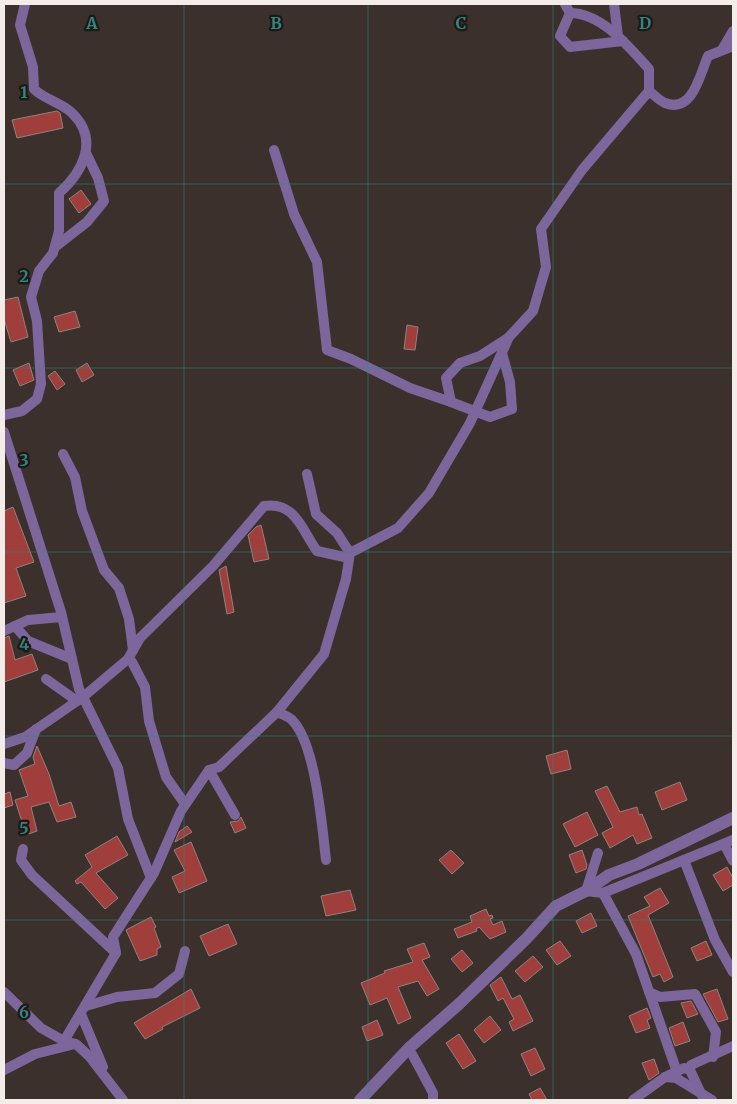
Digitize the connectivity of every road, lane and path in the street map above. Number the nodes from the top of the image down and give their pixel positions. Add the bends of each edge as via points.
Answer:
1 (25, 4) edge
2 (614, 4) edge
3 (567, 8) edge
4 (733, 31) edge
5 (621, 38) junction
6 (728, 47) edge
7 (649, 91) junction
8 (274, 150) dead end
9 (87, 156) junction
10 (55, 248) junction
11 (509, 337) junction
12 (502, 353) junction
13 (452, 402) junction
14 (476, 410) junction
15 (4, 415) edge
16 (4, 432) edge
17 (63, 454) dead end
18 (307, 474) dead end
19 (350, 555) junction
20 (62, 617) junction
21 (15, 626) junction
22 (4, 631) edge
23 (130, 654) junction
24 (72, 659) junction
25 (46, 679) dead end
26 (80, 698) junction
27 (277, 712) junction
28 (36, 729) junction
29 (4, 744) edge
30 (4, 763) edge
31 (209, 770) junction
32 (185, 804) junction
33 (235, 815) dead end
34 (733, 818) edge
35 (728, 842) edge
36 (23, 849) dead end
37 (598, 853) dead end
38 (326, 860) dead end
39 (684, 860) junction
40 (733, 861) edge
41 (151, 878) junction
42 (586, 892) junction
43 (603, 893) junction
44 (184, 950) dead end
45 (116, 953) junction
46 (733, 972) edge
47 (4, 992) edge
48 (649, 992) junction
49 (83, 1010) junction
50 (64, 1041) junction
51 (76, 1044) junction
52 (733, 1046) edge
53 (412, 1054) dead end
54 (713, 1057) junction
55 (4, 1070) edge
56 (690, 1070) junction
57 (677, 1072) junction
58 (665, 1077) junction
59 (108, 1079) junction
60 (702, 1096) edge
61 (123, 1100) edge
62 (360, 1100) edge
63 (433, 1100) edge
64 (633, 1100) edge
65 (712, 1100) edge

1 - 9 street via 20,25 33,67 34,89 73,113 87,134
2 - 5 street
3 - 5 street via 583,13
3 - 5 street via 560,36 570,47
4 - 6 street
5 - 7 street via 650,69
6 - 7 street via 708,56 692,97 679,104 665,103
7 - 11 street via 582,170 541,229 546,268 544,276 533,311
8 - 13 street via 294,214 317,262 327,350 410,388
9 - 10 street via 73,181 59,193 59,231
9 - 10 street via 98,178 104,201 87,222
10 - 15 street via 39,271 31,297 37,321 41,384 37,399 22,411
11 - 12 street
11 - 13 street via 480,356 460,363 446,378
12 - 14 street
12 - 14 street via 510,382 512,409 490,417
13 - 14 street
14 - 19 street via 429,493 398,528
16 - 20 street
17 - 23 street via 75,477 82,511 104,570 119,588 129,619
18 - 19 street via 316,514 338,533
19 - 23 street via 317,551 293,513 276,504 264,506 213,566 140,638
19 - 27 street via 324,654
20 - 21 street via 28,620
20 - 24 street
21 - 22 street
21 - 24 street via 28,641
23 - 26 street
23 - 32 street via 145,687 149,721 166,777
24 - 26 street
25 - 26 street
26 - 28 street
26 - 41 street via 118,768 128,819
27 - 31 street via 218,767
27 - 38 street via 291,720 313,770
28 - 29 street via 25,737
28 - 30 street via 27,752 14,765
31 - 32 street
31 - 33 street
32 - 41 street
34 - 42 street via 609,875
35 - 39 street
35 - 40 street
36 - 45 street via 21,860 32,875
37 - 42 street
39 - 43 street
39 - 46 street via 715,940
41 - 45 street via 113,937
42 - 43 street
42 - 62 street via 556,906
43 - 48 street via 636,954
44 - 49 street via 179,974 156,993 118,997
45 - 49 street
47 - 50 street via 41,1028
48 - 54 street via 660,997 695,994 716,1032
48 - 57 street
49 - 50 street
49 - 59 street
50 - 51 street
51 - 55 street via 34,1054
51 - 59 street
52 - 54 street
53 - 63 street via 433,1093
54 - 56 street via 692,1065
56 - 57 street via 684,1068
56 - 60 street
57 - 58 street
58 - 60 street via 676,1078
58 - 64 street
59 - 61 street
60 - 65 street

